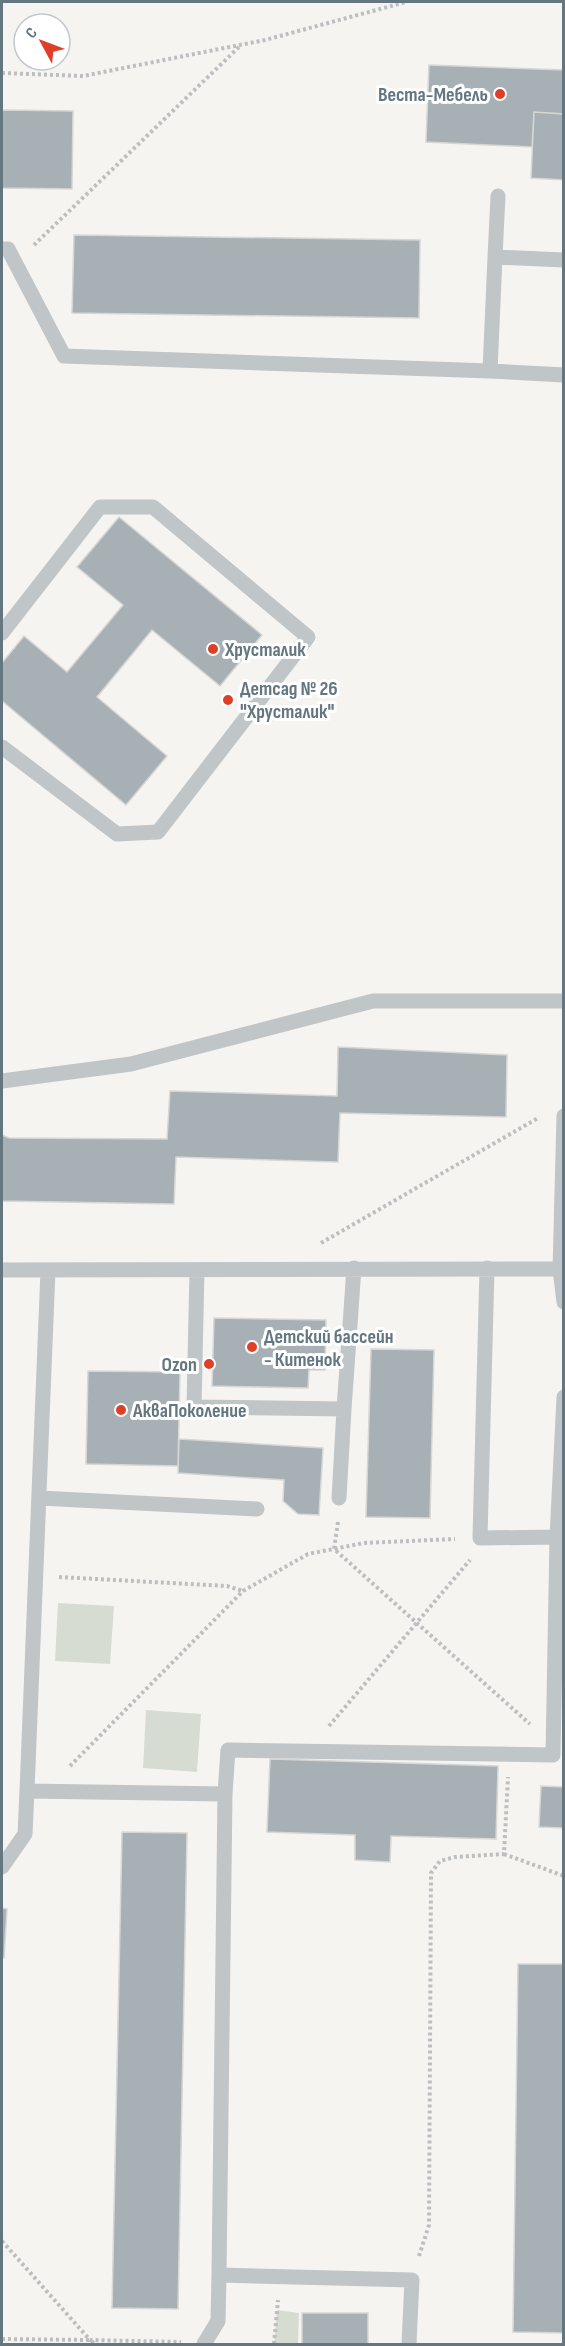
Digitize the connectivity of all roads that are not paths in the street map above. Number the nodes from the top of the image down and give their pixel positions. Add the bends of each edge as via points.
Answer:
1 (498, 196) dead end
2 (2, 249) edge
3 (495, 257) junction
4 (564, 260) edge
5 (490, 371) junction
6 (564, 375) edge
7 (2, 633) edge
8 (2, 747) edge
9 (564, 1001) edge
10 (2, 1082) edge
11 (564, 1116) edge
12 (354, 1268) junction
13 (487, 1268) junction
14 (560, 1269) junction
15 (2, 1270) edge
16 (48, 1270) junction
17 (196, 1270) junction
18 (564, 1302) edge
19 (564, 1397) edge
20 (344, 1409) junction
21 (339, 1497) road end
22 (39, 1498) junction
23 (256, 1509) dead end
24 (557, 1537) junction
25 (557, 1752) edge
26 (27, 1791) junction
27 (225, 1794) junction
28 (2, 1867) edge
29 (219, 2275) junction
30 (205, 2344) edge
31 (410, 2344) edge

1 - 3 lane
2 - 5 lane via 9,249 64,356
3 - 4 lane
3 - 5 lane
5 - 6 lane
7 - 8 lane via 100,507 153,507 308,637 158,832 117,834
9 - 10 lane via 373,1001 131,1064
11 - 14 lane
12 - 13 lane
12 - 17 lane
12 - 20 lane
13 - 14 lane
13 - 24 lane via 485,1538
14 - 18 lane
15 - 16 lane
16 - 17 lane
16 - 22 lane
17 - 20 lane via 194,1407
19 - 24 lane
20 - 21 lane
22 - 23 lane
22 - 26 lane
24 - 25 lane
25 - 27 lane via 509,1755 228,1750
26 - 27 lane
26 - 28 lane via 25,1834
27 - 29 lane
29 - 30 lane via 218,2321
29 - 31 lane via 412,2280

